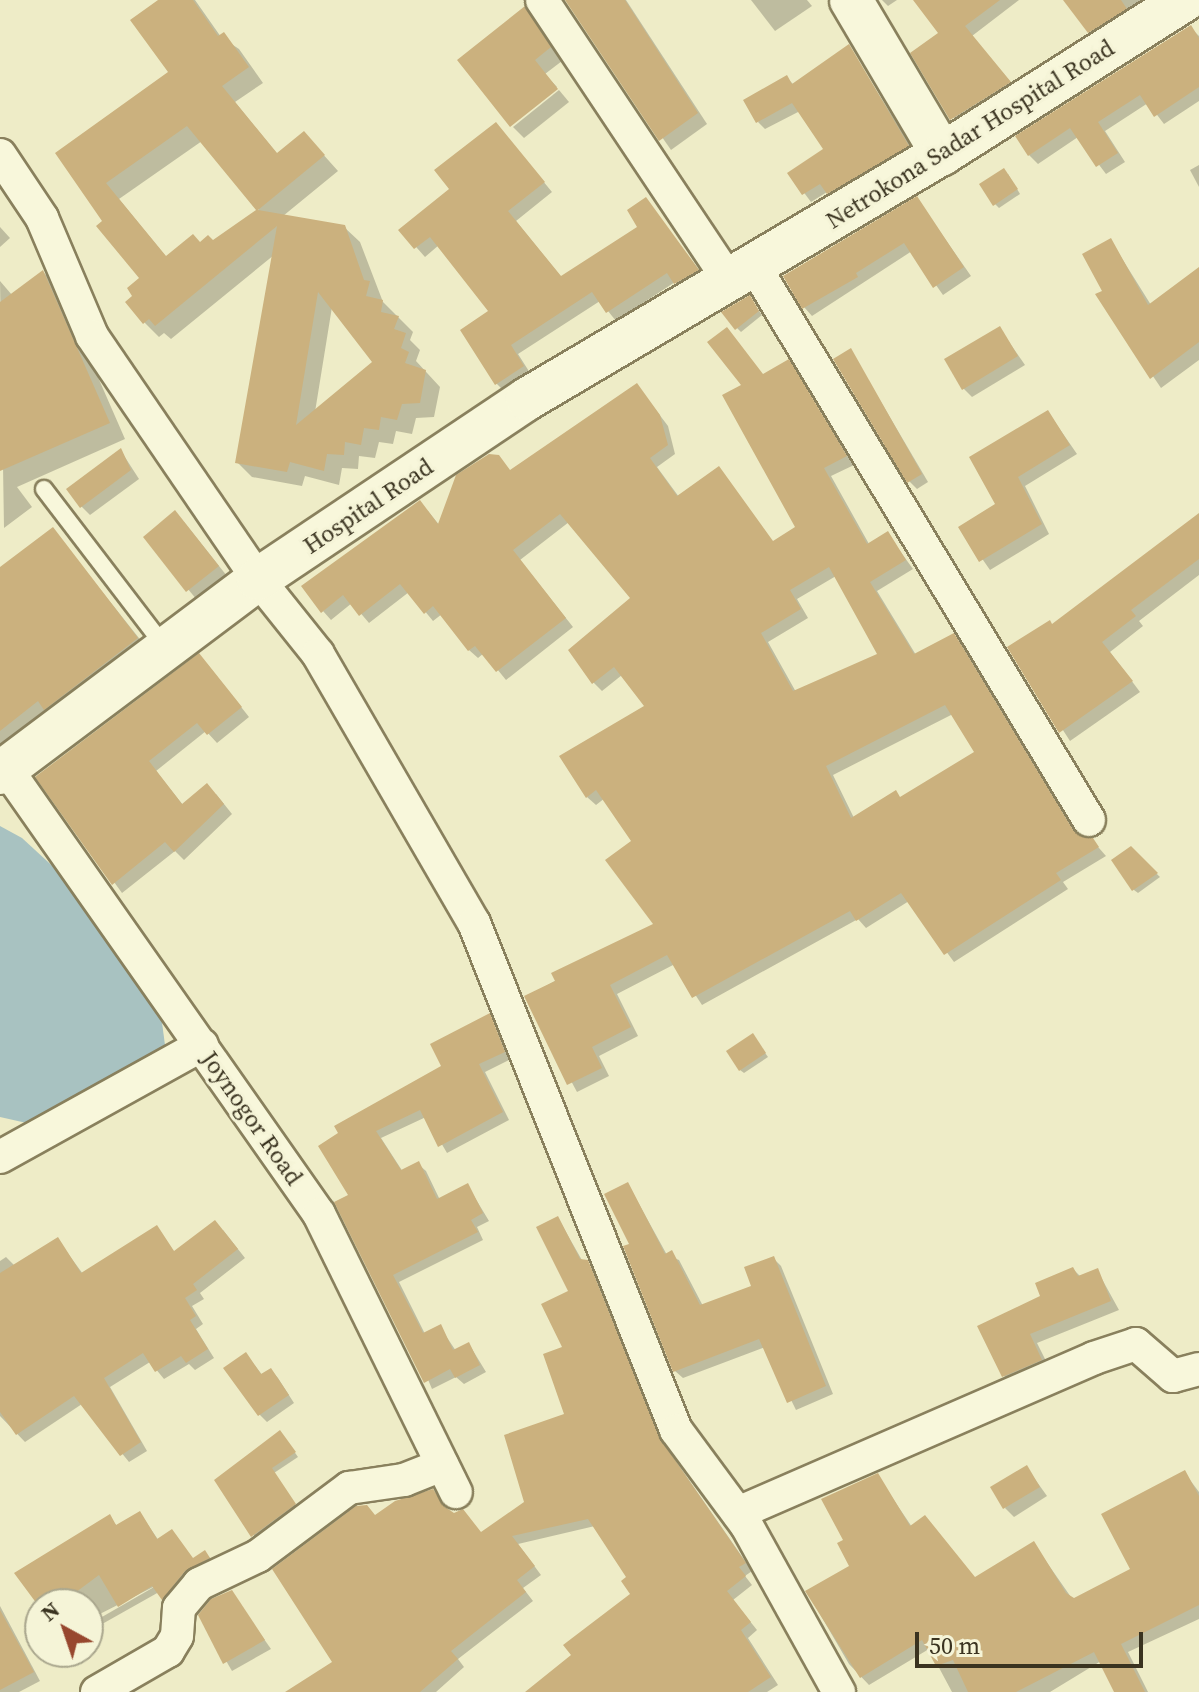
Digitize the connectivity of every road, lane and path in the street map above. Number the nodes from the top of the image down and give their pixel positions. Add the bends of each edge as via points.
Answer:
1 (542, 0) edge
2 (851, 0) edge
3 (1185, 0) edge
4 (942, 154) junction
5 (0, 155) edge
6 (742, 274) junction
7 (44, 489) dead end
8 (258, 579) junction
9 (166, 650) junction
10 (3, 770) edge
11 (1089, 820) dead end
12 (202, 1045) junction
13 (0, 1157) edge
14 (1199, 1369) edge
15 (738, 1513) junction
16 (97, 1692) edge
17 (839, 1692) edge

1 - 6 street
2 - 4 street
3 - 4 street, Netrokona Sadar Hospital Road
4 - 6 street, Netrokona Sadar Hospital Road
5 - 8 street via 42,218 92,336
6 - 8 street, Hospital Road via 527,399
6 - 11 street
7 - 9 lane
8 - 9 street, Hospital Road
8 - 15 street via 318,654 474,923 676,1430
9 - 10 street, Hospital Road
10 - 12 street, Joynogor Road
12 - 13 street
12 - 16 street, Joynogor Road via 319,1214 449,1478 349,1488 258,1556 199,1584 179,1608 177,1636 168,1651
14 - 15 street via 1173,1376 1136,1344
15 - 17 street

